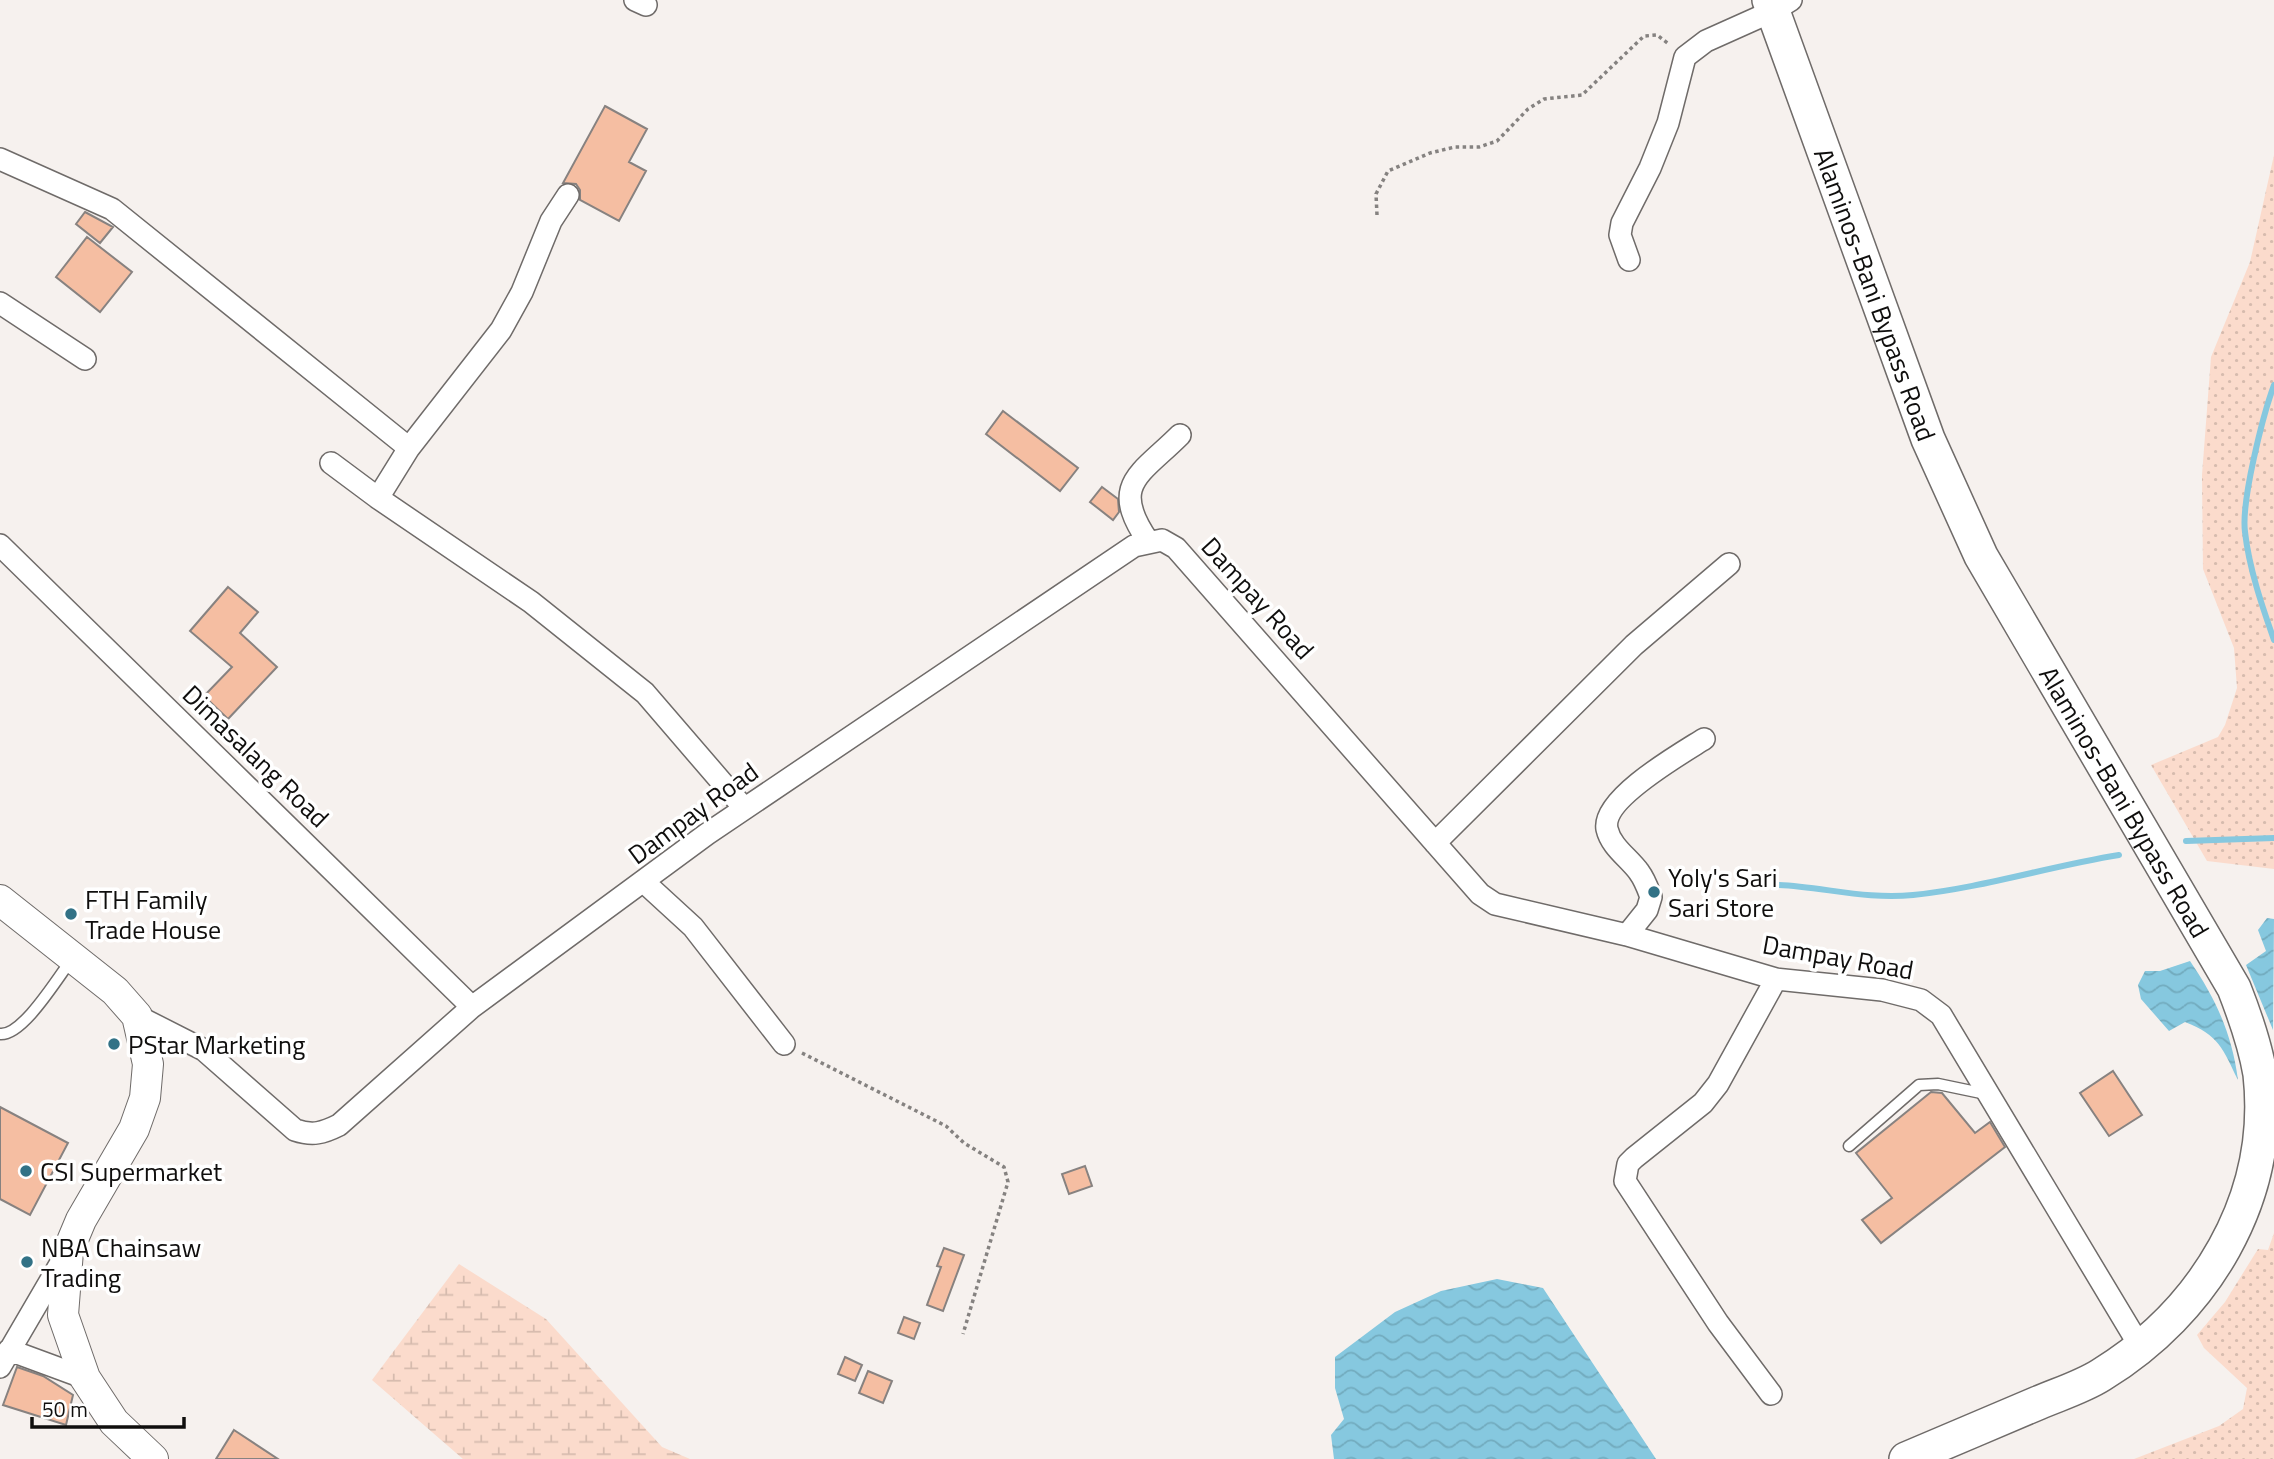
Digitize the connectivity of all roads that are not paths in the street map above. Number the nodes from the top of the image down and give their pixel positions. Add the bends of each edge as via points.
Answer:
1 (1778, 4) edge
2 (0, 159) edge
3 (568, 195) dead end
4 (1629, 260) dead end
5 (0, 303) edge
6 (85, 359) dead end
7 (1180, 435) dead end
8 (409, 448) junction
9 (331, 463) dead end
10 (378, 498) junction
11 (1148, 541) junction
12 (0, 545) edge
13 (1729, 564) dead end
14 (1704, 739) dead end
15 (744, 808) junction
16 (1435, 842) junction
17 (645, 883) junction
18 (0, 900) edge
19 (1627, 935) junction
20 (73, 957) junction
21 (1776, 979) junction
22 (472, 1007) junction
23 (137, 1017) junction
24 (0, 1034) edge
25 (784, 1044) road end
26 (1991, 1096) junction
27 (1849, 1146) dead end
28 (68, 1251) junction
29 (2141, 1349) junction
30 (4, 1359) edge
31 (85, 1378) junction
32 (1772, 1394) dead end
33 (153, 1459) edge
34 (1906, 1459) edge

1 - 4 street via 1706,41 1685,57 1664,134 1622,223 1620,235
1 - 29 main road, Alaminos-Bani Bypass Road via 1951,496 1980,556 2201,927 2234,988 2251,1032 2262,1114 2249,1199 2207,1282
2 - 8 street via 112,209
3 - 8 street via 551,221 501,330
5 - 6 street
7 - 11 street via 1129,488 1131,511
8 - 10 street
9 - 10 street
10 - 15 street via 531,602 645,693
11 - 15 street, Dampay Road via 1134,546
11 - 16 street, Dampay Road via 1162,540 1176,548
12 - 22 street, Dimasalang Road
13 - 16 street via 1634,645
14 - 19 street via 1650,774 1607,816 1615,845 1640,873 1651,897 1647,910
15 - 17 street, Dampay Road
16 - 19 street, Dampay Road via 1480,894 1495,904
17 - 22 street, Dampay Road
17 - 25 street via 693,928
18 - 20 main road
19 - 21 street, Dampay Road
20 - 23 main road via 115,991
20 - 24 lane via 20,1027
21 - 26 street, Dampay Road via 1882,990 1921,1000 1941,1015
21 - 32 street via 1718,1084 1703,1103 1628,1164 1625,1181 1718,1323
22 - 23 street, Dampay Road via 339,1125 309,1135 295,1130 204,1050
23 - 28 main road via 148,1064 145,1098 134,1129
26 - 27 lane via 1938,1084 1919,1085
26 - 29 street, Dampay Road
28 - 30 street
28 - 31 main road via 63,1315
29 - 34 main road, Alaminos-Bani Bypass Road via 2099,1377
30 - 31 street
31 - 33 main road via 114,1422

